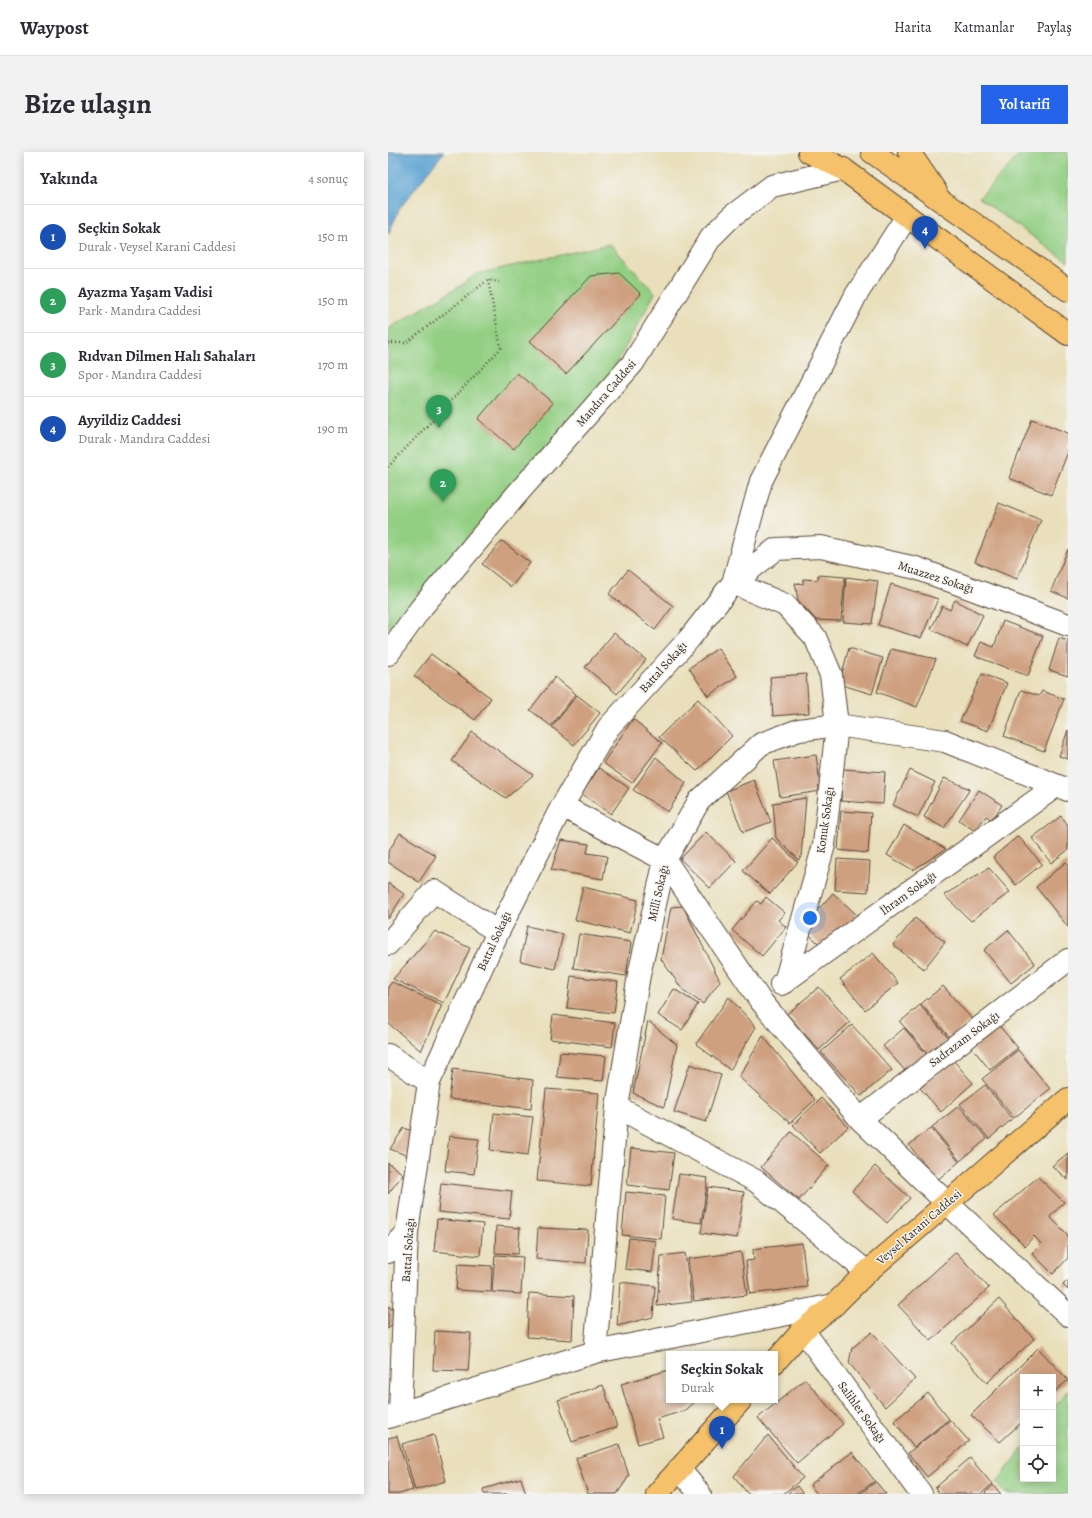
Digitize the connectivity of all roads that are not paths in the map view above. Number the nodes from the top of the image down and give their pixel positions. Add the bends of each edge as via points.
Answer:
1 (809, 152) edge
2 (872, 152) edge
3 (909, 152) edge
4 (843, 169) junction
5 (943, 203) junction
6 (907, 216) junction
7 (1068, 290) edge
8 (1068, 334) edge
9 (776, 549) joint
10 (733, 583) junction
11 (1068, 625) edge
12 (388, 654) edge
13 (837, 725) junction
14 (1062, 788) edge
15 (562, 806) junction
16 (665, 860) junction
17 (498, 932) junction
18 (388, 944) edge
19 (1068, 960) edge
20 (785, 982) junction
21 (760, 1000) junction
22 (388, 1055) edge
23 (429, 1082) junction
24 (1068, 1099) edge
25 (617, 1107) junction
26 (860, 1119) junction
27 (947, 1203) junction
28 (407, 1232) junction
29 (388, 1252) edge
30 (867, 1272) junction
31 (834, 1305) junction
32 (1068, 1314) edge
33 (803, 1330) junction
34 (595, 1352) junction
35 (778, 1359) edge
36 (738, 1403) edge
37 (394, 1415) edge
38 (679, 1470) junction
39 (657, 1494) edge
40 (700, 1494) edge
41 (921, 1494) edge

1 - 4 main road
2 - 5 main road
3 - 5 main road
4 - 6 main road
4 - 12 street, Mandıra Caddesi via 772,186 732,216 711,237 633,363 426,602
5 - 7 main road
6 - 8 main road
6 - 10 street via 856,295 761,481
9 - 10 street, Battal Sokağı
9 - 11 street, Muazzez Sokağı via 821,547 916,568
10 - 13 street, Konuk Sokağı via 785,605 815,638 831,675
10 - 15 street, Battal Sokağı via 689,639 608,728
13 - 14 street, Milli Sokağı via 945,741
13 - 16 street, Milli Sokağı via 798,730 761,744 699,801
13 - 20 street, Konuk Sokağı via 824,844
14 - 20 street, İhram Sokağı
15 - 16 street
15 - 17 street, Battal Sokağı
16 - 21 street
16 - 25 street, Milli Sokağı via 639,975
17 - 18 street via 434,891
17 - 23 street, Battal Sokağı
19 - 26 street, Sadrazam Sokağı
20 - 21 street, İhram Sokağı
21 - 26 street
22 - 23 street
23 - 28 street, Battal Sokağı
24 - 27 main road, Veysel Karani Caddesi
25 - 30 street via 756,1181
25 - 34 street, Milli Sokağı
26 - 27 street
27 - 30 main road, Veysel Karani Caddesi
27 - 32 street
28 - 29 street
28 - 37 street, Battal Sokağı
30 - 31 main road, Veysel Karani Caddesi
31 - 33 main road, Veysel Karani Caddesi
31 - 34 street
33 - 35 main road, Veysel Karani Caddesi
33 - 41 street, Salihler Sokağı
34 - 37 street
36 - 38 main road
38 - 39 main road
38 - 40 street

